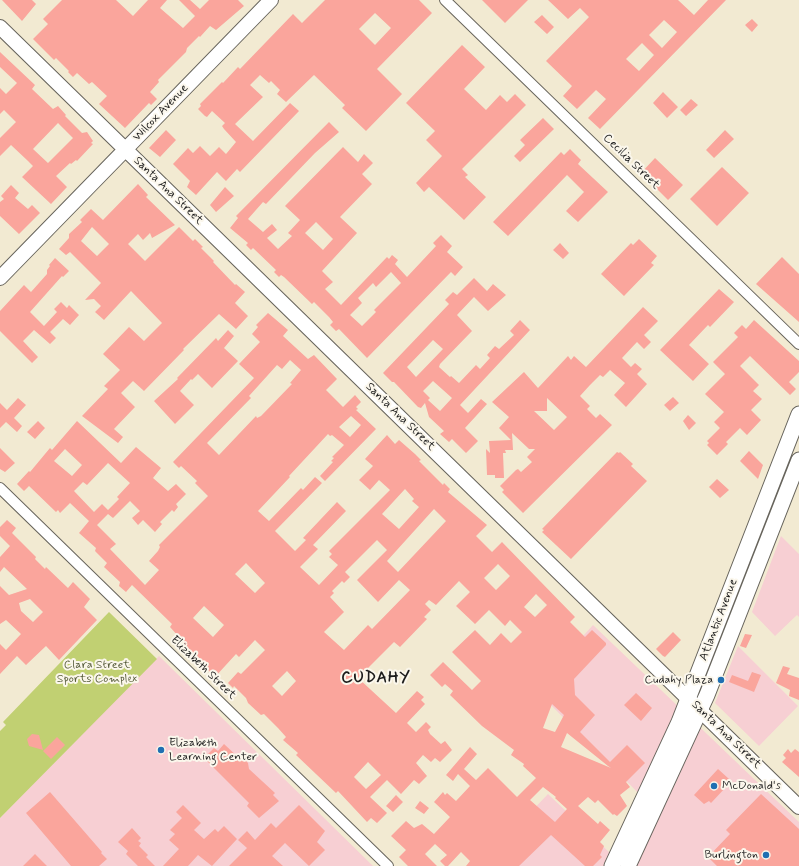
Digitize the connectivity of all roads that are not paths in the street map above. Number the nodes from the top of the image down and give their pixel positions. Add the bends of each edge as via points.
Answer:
1 (272, 0) edge
2 (445, 0) edge
3 (0, 27) edge
4 (125, 150) junction
5 (0, 278) edge
6 (799, 344) edge
7 (799, 414) edge
8 (794, 441) edge
9 (799, 460) edge
10 (0, 488) edge
11 (688, 698) junction
12 (700, 710) junction
13 (799, 807) edge
14 (388, 866) edge
15 (612, 866) edge
16 (628, 866) edge

1 - 4 street, Wilcox Avenue
2 - 6 street, Cecilia Street
3 - 4 street, Santa Ana Street
4 - 5 street, Wilcox Avenue
4 - 11 street, Santa Ana Street
7 - 8 main road, Atlantic Avenue
8 - 11 main road, Atlantic Avenue
9 - 12 main road, Atlantic Avenue
10 - 14 street, Elizabeth Street
11 - 12 street, Santa Ana Street
11 - 15 main road, Atlantic Avenue via 665,754
12 - 13 street, Santa Ana Street
12 - 16 main road, Atlantic Avenue

